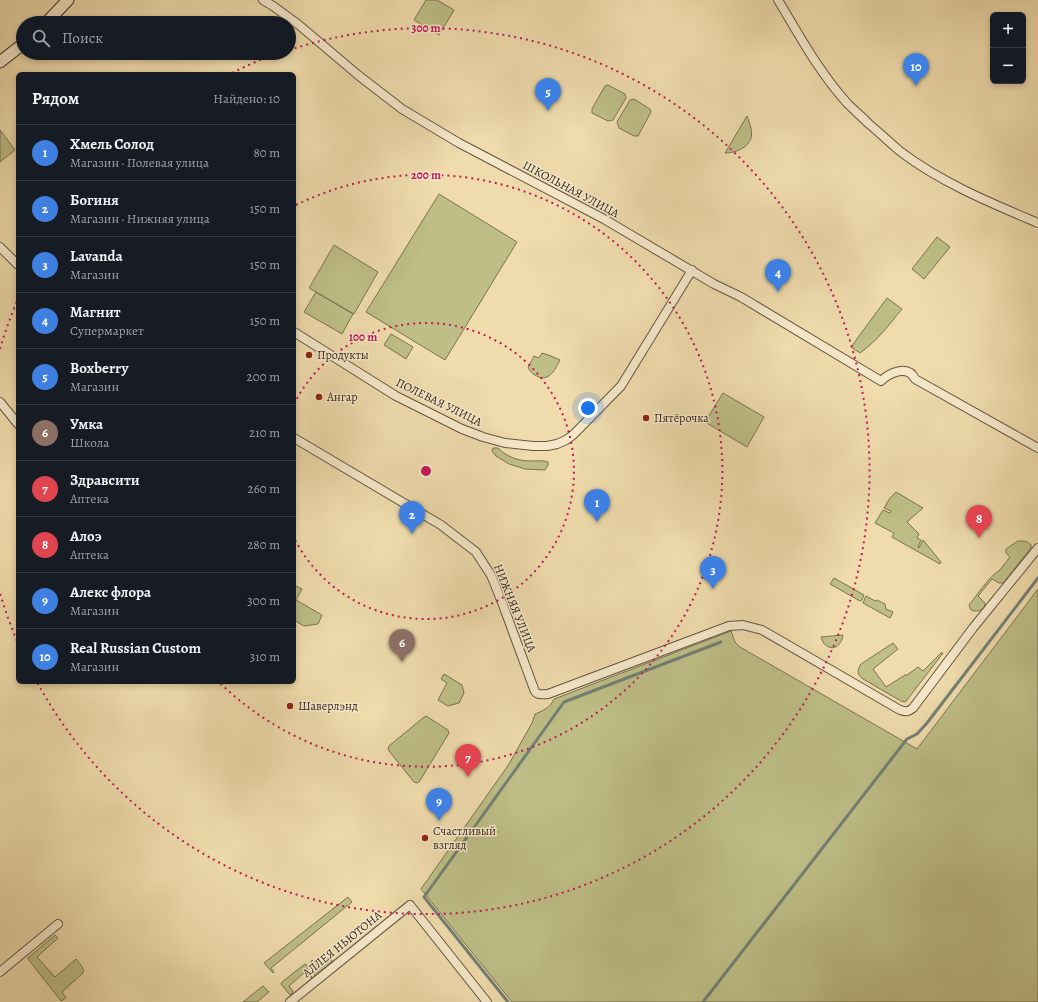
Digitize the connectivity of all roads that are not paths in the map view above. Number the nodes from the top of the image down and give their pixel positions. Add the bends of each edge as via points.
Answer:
1 (68, 0) edge
2 (263, 0) edge
3 (778, 0) edge
4 (53, 16) edge
5 (287, 16) edge
6 (296, 23) edge
7 (16, 49) edge
8 (0, 62) edge
9 (1038, 222) edge
10 (0, 247) edge
11 (16, 263) edge
12 (692, 270) junction
13 (296, 333) edge
14 (0, 402) edge
15 (16, 422) edge
16 (296, 439) edge
17 (1038, 448) edge
18 (1038, 548) edge
19 (58, 924) dead end
20 (0, 972) edge
21 (290, 1002) edge
22 (487, 1002) edge

1 - 4 main road
2 - 5 street, ШКОЛЬНАЯ УЛИЦА
3 - 9 street via 836,89 901,152 954,185
6 - 12 street, ШКОЛЬНАЯ УЛИЦА via 402,109 459,143 604,219
7 - 8 main road
10 - 11 street
12 - 13 street, ПОЛЕВАЯ УЛИЦА via 621,386 574,435 547,446 505,443 462,429 396,396
12 - 17 street, ШКОЛЬНАЯ УЛИЦА via 880,381 889,375 908,371 914,379
14 - 15 street
16 - 18 street, НИЖНЯЯ УЛИЦА via 441,525 476,552 491,575 535,692 539,695 548,694 729,626 743,626 762,630 900,710 909,712
19 - 20 street
21 - 22 street, АЛЛЕЯ НЬЮТОНА via 410,905

